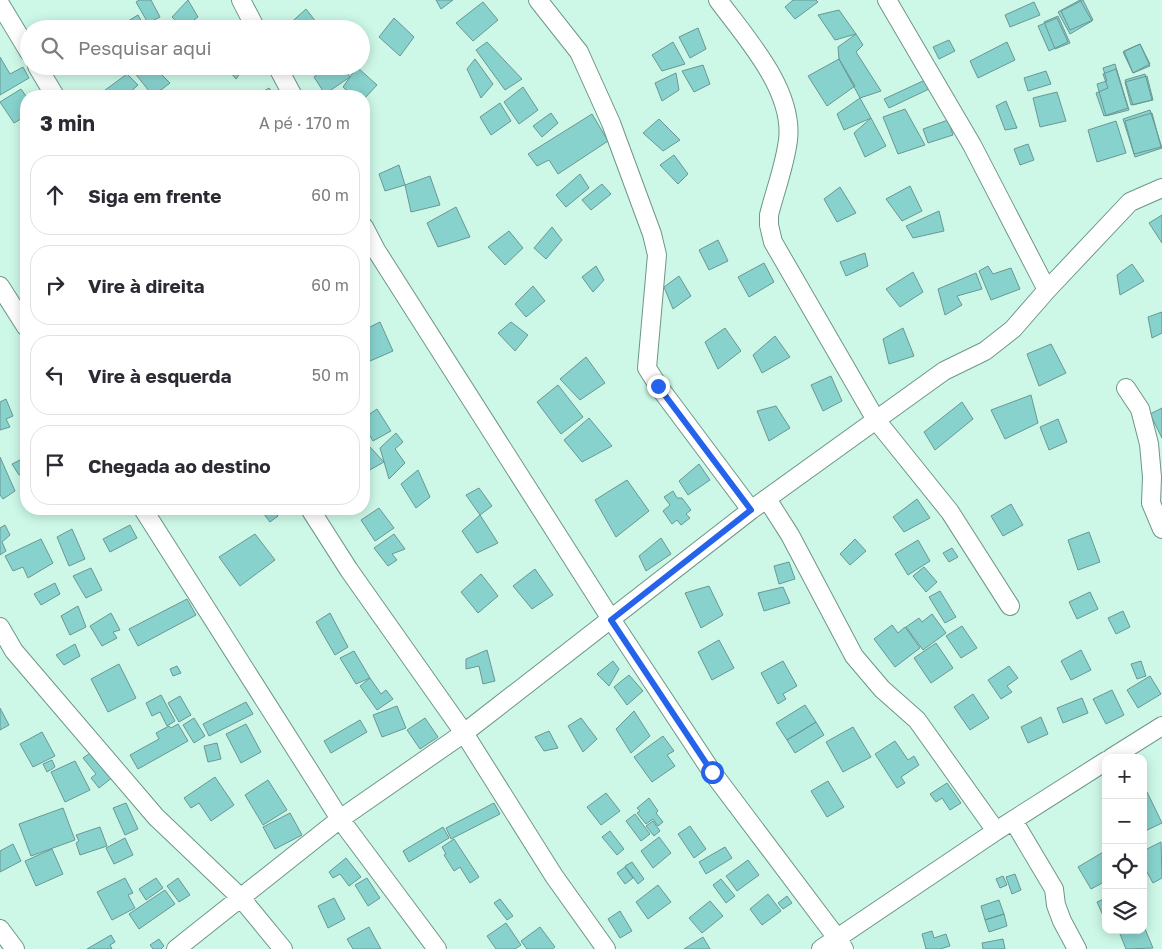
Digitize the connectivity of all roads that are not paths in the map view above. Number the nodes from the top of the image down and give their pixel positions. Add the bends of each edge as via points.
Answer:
1 (240, 0) edge
2 (538, 0) edge
3 (718, 0) edge
4 (887, 0) edge
5 (0, 4) edge
6 (251, 20) edge
7 (20, 37) edge
8 (42, 75) edge
9 (282, 75) edge
10 (51, 90) edge
11 (290, 90) edge
12 (1162, 188) edge
13 (370, 238) edge
14 (0, 286) edge
15 (1047, 290) junction
16 (20, 318) edge
17 (1126, 388) dead end
18 (876, 420) junction
19 (767, 499) junction
20 (751, 510) junction
21 (147, 515) edge
22 (314, 515) edge
23 (1162, 529) edge
24 (1010, 606) dead end
25 (611, 620) junction
26 (0, 627) edge
27 (1162, 726) edge
28 (464, 733) junction
29 (1117, 754) edge
30 (1102, 764) edge
31 (340, 819) junction
32 (1013, 820) junction
33 (996, 831) junction
34 (241, 898) junction
35 (0, 928) edge
36 (840, 943) edge
37 (15, 949) edge
38 (176, 949) edge
39 (283, 949) edge
40 (436, 949) edge
41 (606, 949) edge
42 (821, 949) edge
43 (1076, 949) edge

1 - 6 street
2 - 20 street via 579,52 611,123 652,234 657,255 647,368
3 - 18 street via 774,77 788,113 788,140 769,215 773,242
4 - 15 street via 972,145
5 - 7 street
8 - 10 street
9 - 11 street
12 - 15 street via 1130,202
13 - 25 street
14 - 16 street
15 - 18 street via 1013,329 985,352 944,371
17 - 23 street via 1140,409 1150,444 1151,504
18 - 19 street
18 - 24 street via 950,512
19 - 20 street
19 - 33 street via 790,535 854,656 882,690 917,720
20 - 25 street
21 - 31 street
22 - 28 street
25 - 28 street
25 - 36 street via 712,772
26 - 34 street via 14,651 156,817
27 - 29 street
28 - 31 street
28 - 41 street via 554,876
30 - 32 street
31 - 34 street
31 - 40 street
32 - 33 street
32 - 43 street via 1054,889 1056,905
33 - 36 street
34 - 38 street
34 - 39 street
35 - 37 street
36 - 42 street

